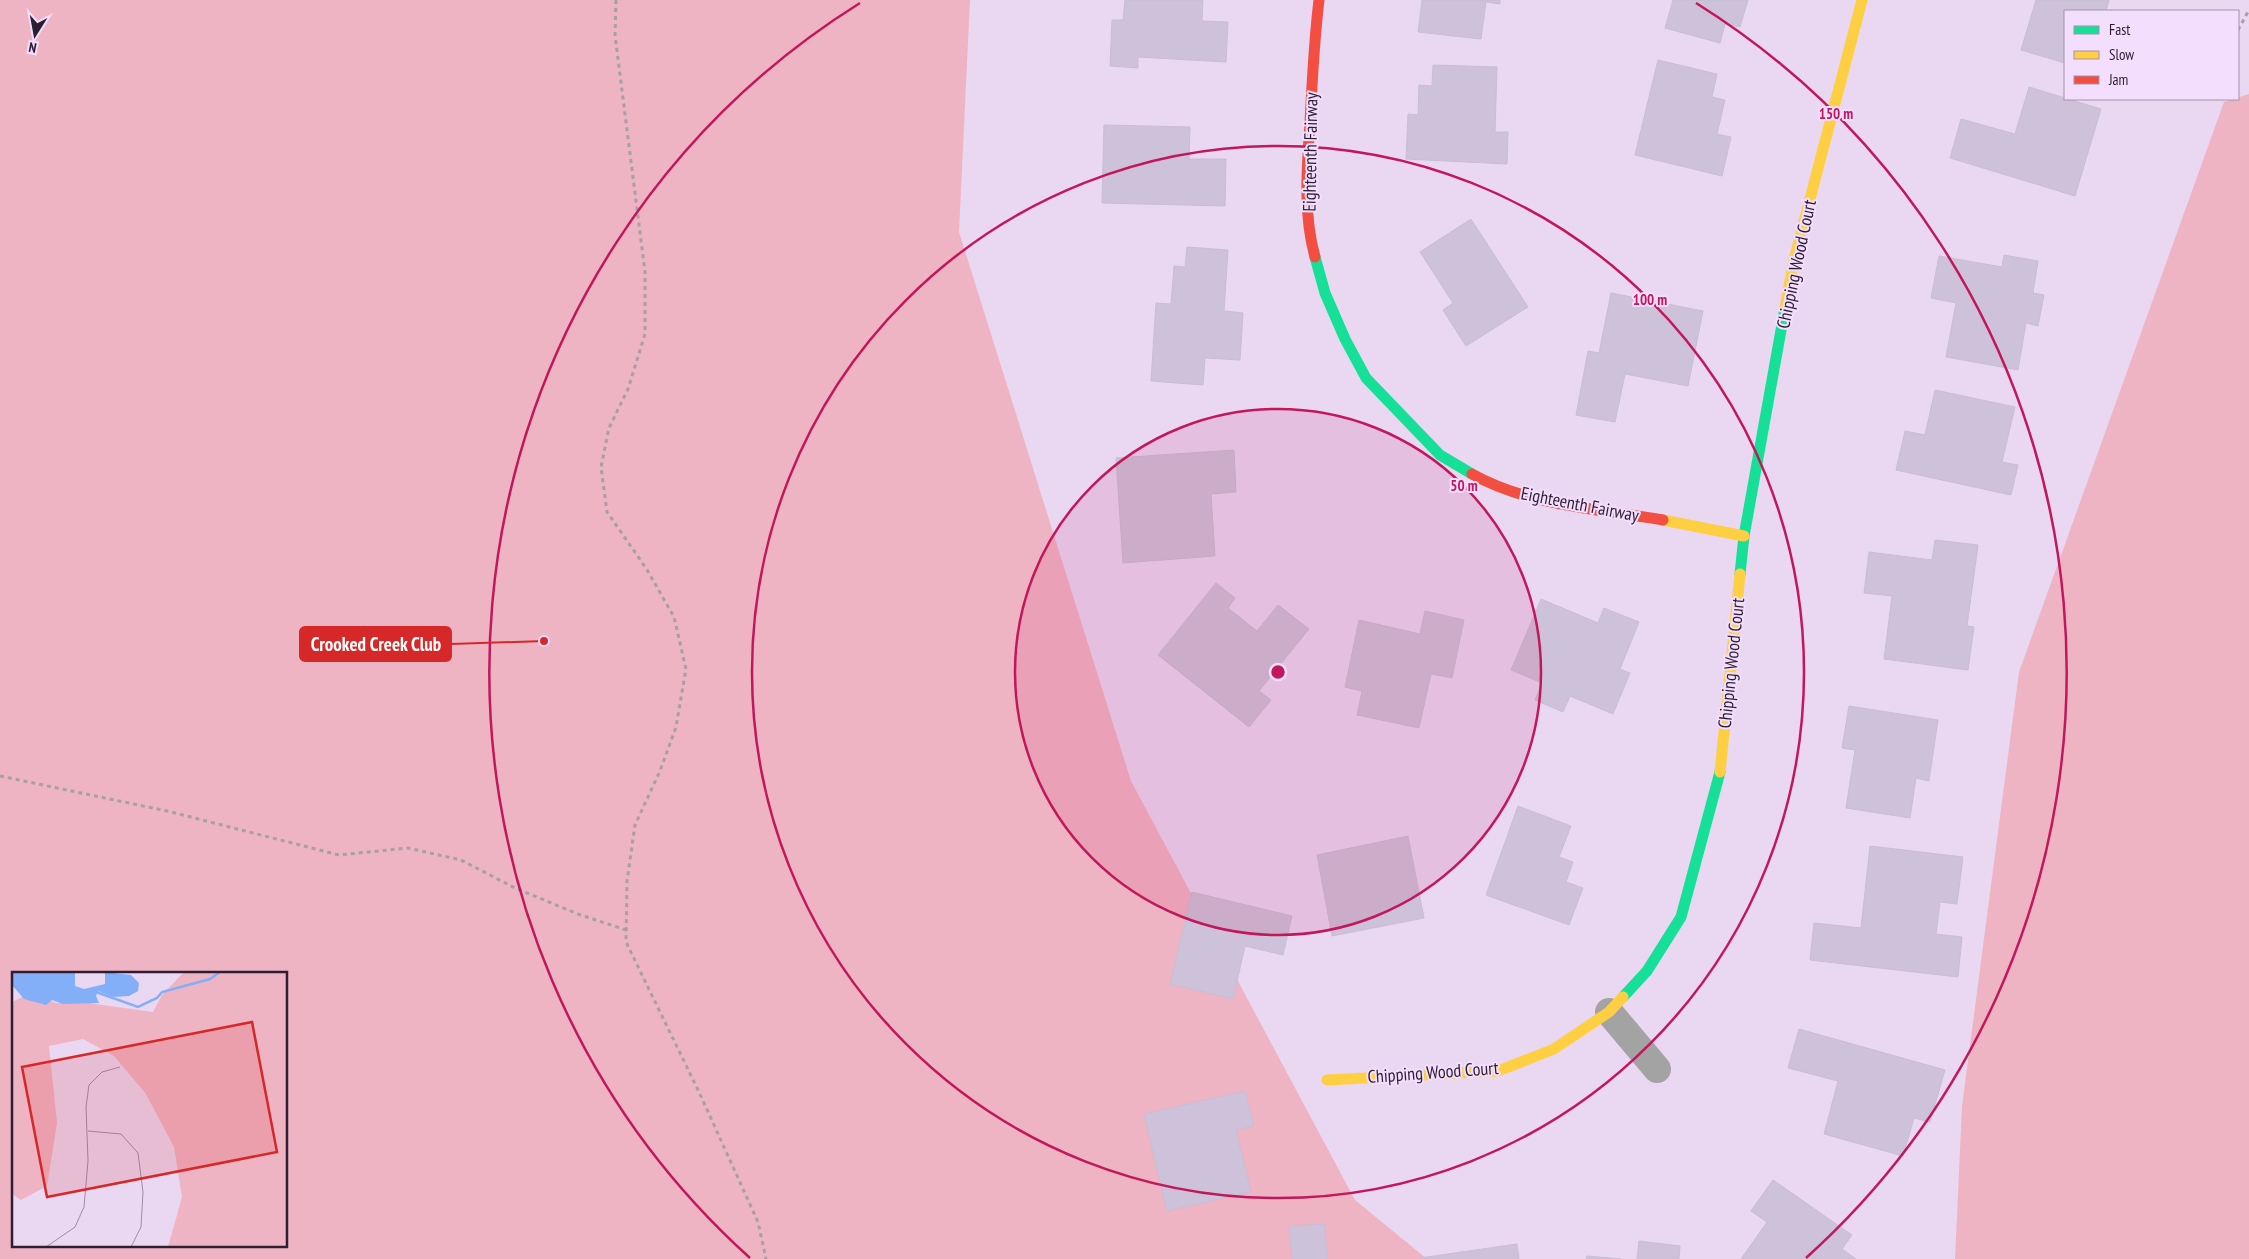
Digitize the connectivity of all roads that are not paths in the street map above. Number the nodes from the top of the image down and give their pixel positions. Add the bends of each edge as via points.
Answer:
1 (1319, 0) edge
2 (1862, 0) edge
3 (1744, 536) junction
4 (1609, 1012) junction
5 (1658, 1069) dead end
6 (1327, 1080) dead end

1 - 3 street, Eighteenth Fairway via 1306,187 1312,247 1325,293 1366,378 1440,455 1485,481 1537,499
2 - 3 street, Chipping Wood Court via 1794,260
3 - 4 street, Chipping Wood Court via 1721,769 1680,917 1647,971
4 - 5 street
4 - 6 street, Chipping Wood Court via 1554,1049 1498,1071

